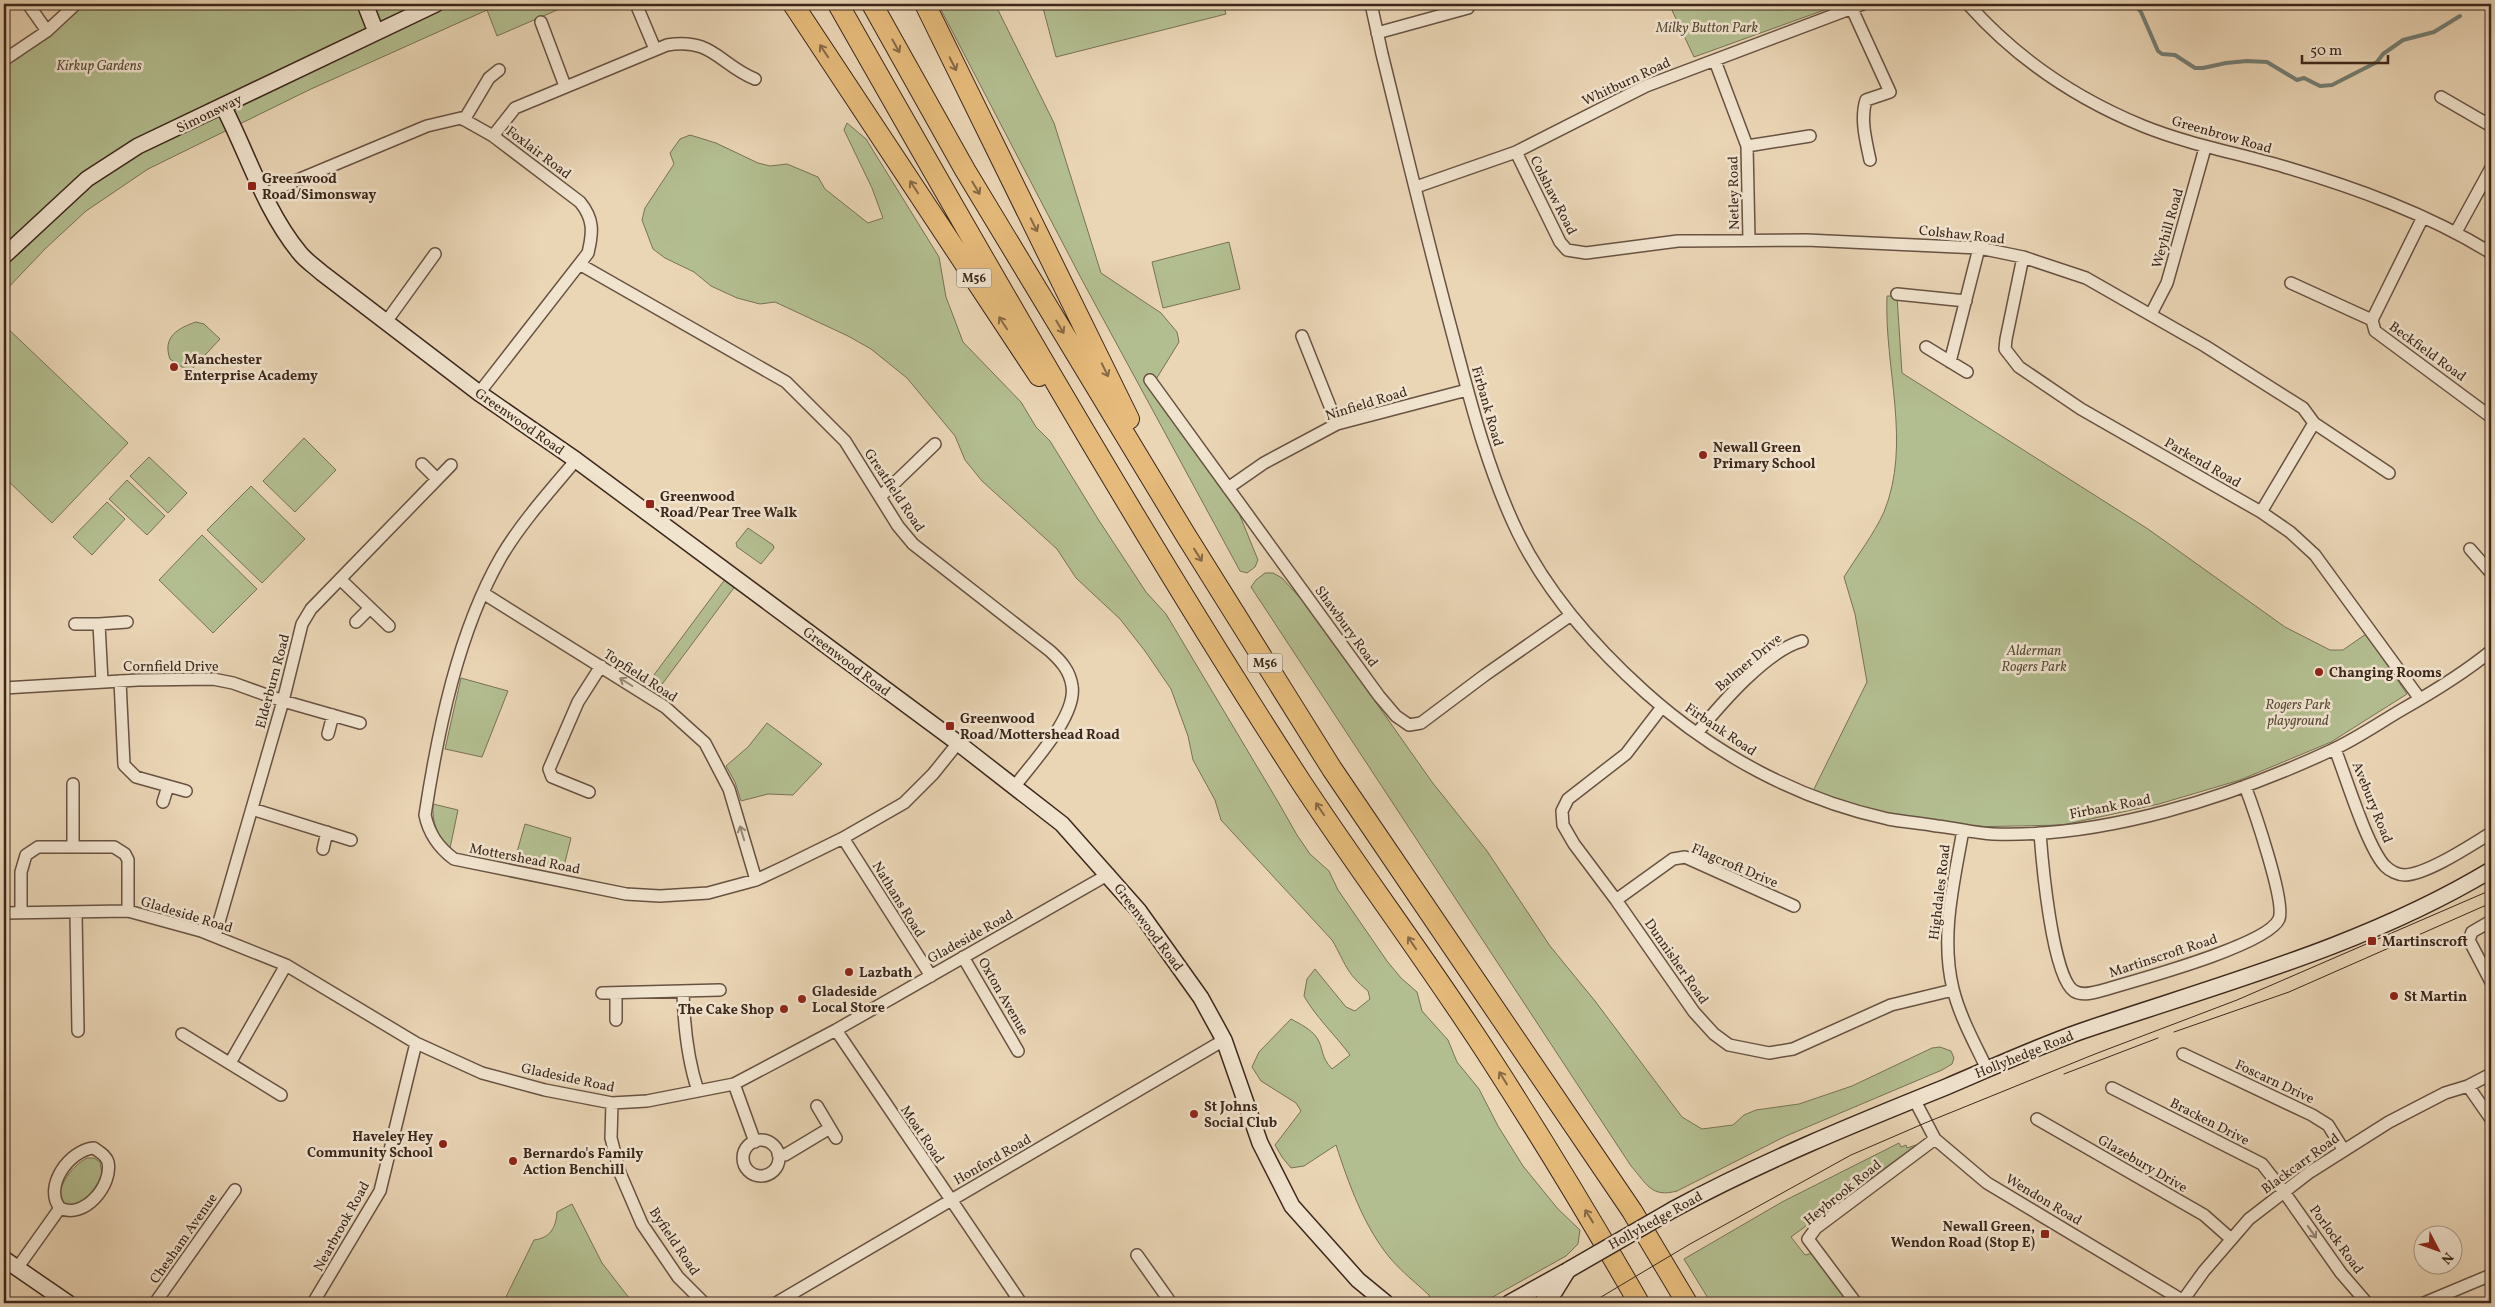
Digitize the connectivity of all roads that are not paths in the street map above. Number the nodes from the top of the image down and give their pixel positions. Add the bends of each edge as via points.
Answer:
1 (28, 4) edge
2 (76, 4) edge
3 (365, 4) edge
4 (436, 4) edge
5 (636, 4) edge
6 (793, 4) edge
7 (838, 4) edge
8 (872, 4) edge
9 (925, 4) edge
10 (1371, 4) edge
11 (1968, 4) edge
12 (1858, 6) edge
13 (1468, 8) dead end
14 (541, 22) dead end
15 (47, 31) junction
16 (376, 32) junction
17 (1377, 33) junction
18 (656, 49) junction
19 (4, 59) edge
20 (1715, 61) junction
21 (499, 70) dead end
22 (755, 79) dead end
23 (566, 86) junction
24 (2440, 97) dead end
25 (223, 106) junction
26 (464, 120) junction
27 (2491, 126) edge
28 (493, 136) junction
29 (1810, 136) dead end
30 (1747, 146) junction
31 (2205, 148) junction
32 (1516, 152) junction
33 (1870, 160) dead end
34 (2491, 168) edge
35 (1416, 186) junction
36 (264, 194) junction
37 (2423, 217) junction
38 (2456, 232) junction
39 (1749, 239) junction
40 (1979, 248) junction
41 (2491, 253) edge
42 (435, 254) dead end
43 (4, 256) edge
44 (2023, 257) junction
45 (581, 265) junction
46 (2291, 283) dead end
47 (1896, 294) dead end
48 (1966, 301) junction
49 (2152, 314) junction
50 (2372, 320) junction
51 (386, 322) junction
52 (1302, 336) dead end
53 (1926, 346) dead end
54 (1950, 362) junction
55 (1967, 372) dead end
56 (1150, 380) dead end
57 (1467, 390) junction
58 (479, 392) junction
59 (2491, 417) edge
60 (2314, 423) junction
61 (1337, 424) junction
62 (935, 444) dead end
63 (576, 460) junction
64 (422, 464) dead end
65 (451, 465) dead end
66 (2389, 473) dead end
67 (437, 479) junction
68 (1228, 488) junction
69 (880, 497) junction
70 (2261, 512) junction
71 (1185, 534) junction
72 (2470, 549) dead end
73 (1156, 552) junction
74 (2491, 573) edge
75 (340, 579) junction
76 (483, 593) junction
77 (370, 608) junction
78 (1571, 615) junction
79 (127, 622) dead end
80 (356, 622) dead end
81 (75, 624) dead end
82 (99, 624) junction
83 (389, 626) dead end
84 (1802, 640) dead end
85 (2491, 651) edge
86 (600, 666) junction
87 (120, 681) junction
88 (102, 682) junction
89 (4, 688) edge
90 (2420, 699) junction
91 (283, 701) junction
92 (1662, 707) junction
93 (333, 715) junction
94 (360, 723) dead end
95 (1697, 733) junction
96 (328, 734) dead end
97 (958, 743) junction
98 (2335, 749) junction
99 (73, 784) dead end
100 (168, 786) junction
101 (1015, 786) junction
102 (2245, 786) junction
103 (186, 791) dead end
104 (589, 792) dead end
105 (163, 802) dead end
106 (252, 809) junction
107 (1962, 830) junction
108 (328, 832) junction
109 (2040, 833) junction
110 (2491, 833) edge
111 (843, 838) junction
112 (352, 840) dead end
113 (73, 845) junction
114 (323, 849) dead end
115 (2491, 870) edge
116 (1109, 874) junction
117 (756, 880) junction
118 (1616, 900) junction
119 (1794, 906) dead end
120 (128, 911) junction
121 (21, 912) junction
122 (6, 913) edge
123 (76, 913) junction
124 (2491, 921) edge
125 (4, 924) edge
126 (215, 936) junction
127 (963, 957) junction
128 (286, 965) junction
129 (931, 976) junction
130 (2491, 982) edge
131 (720, 990) dead end
132 (1953, 990) junction
133 (683, 992) junction
134 (602, 993) dead end
135 (616, 993) junction
136 (616, 1020) dead end
137 (836, 1030) junction
138 (78, 1031) dead end
139 (182, 1034) dead end
140 (1224, 1040) junction
141 (416, 1043) junction
142 (1018, 1051) dead end
143 (2183, 1054) dead end
144 (230, 1063) junction
145 (1988, 1069) junction
146 (2491, 1074) edge
147 (734, 1084) junction
148 (2468, 1086) junction
149 (2112, 1088) dead end
150 (698, 1091) junction
151 (281, 1095) dead end
152 (1914, 1099) junction
153 (612, 1103) junction
154 (817, 1106) dead end
155 (2037, 1119) dead end
156 (2491, 1119) edge
157 (830, 1128) junction
158 (836, 1138) dead end
159 (1935, 1139) junction
160 (755, 1142) junction
161 (2343, 1149) junction
162 (778, 1154) junction
163 (235, 1190) dead end
164 (2284, 1192) junction
165 (950, 1200) junction
166 (60, 1208) junction
167 (2230, 1238) junction
168 (1137, 1255) dead end
169 (4, 1259) edge
170 (18, 1267) junction
171 (1570, 1269) junction
172 (2491, 1275) edge
173 (1382, 1302) edge
174 (2182, 1302) edge
175 (68, 1303) edge
176 (155, 1303) edge
177 (313, 1303) edge
178 (704, 1303) edge
179 (778, 1303) edge
180 (1021, 1303) edge
181 (1171, 1303) edge
182 (1509, 1303) edge
183 (1525, 1303) edge
184 (1541, 1303) edge
185 (1640, 1303) edge
186 (1687, 1303) edge
187 (1856, 1303) edge
188 (2367, 1303) edge
189 (2424, 1303) edge

1 - 15 street
2 - 15 street
3 - 16 street
4 - 16 street, Simonsway
5 - 18 street
73 -> 6 highway, M56
7 - 73 highway, M56
8 -> 71 highway, M56 via 965,170
9 -> 71 highway, M56
10 - 17 street, Firbank Road
11 - 31 street, Greenbrow Road via 2009,46 2093,103
12 - 20 street, Whitburn Road
12 - 33 street, Whitburn Road via 1890,92 1866,100 1864,130
13 - 17 street
14 - 23 street
15 - 19 street
16 - 25 street, Simonsway
17 - 35 street, Firbank Road
18 - 22 street via 682,42 701,46
18 - 23 street
20 - 30 street, Netley Road
20 - 32 street, Whitburn Road via 1646,86
21 - 26 street via 489,78
23 - 28 street via 515,108
24 - 27 street
25 - 36 street, Greenwood Road
25 - 43 street, Simonsway via 138,146 87,179
26 - 28 street, Foxlair Road
26 - 36 street via 427,126
28 - 45 street, Foxlair Road via 590,213 593,231 588,253
29 - 30 street
30 - 39 street, Netley Road
31 - 37 street, Greenbrow Road via 2285,167 2354,189
31 - 49 street, Weyhill Road via 2167,283
32 - 35 street, Whitburn Road
32 - 39 street, Colshaw Road via 1560,242 1567,250 1586,253 1678,241
34 - 38 street
35 - 57 street, Firbank Road
36 - 51 street, Greenwood Road via 300,253
37 - 38 street, Greenbrow Road
37 - 50 street, Beckfield Road
38 - 41 street, Greenbrow Road
39 - 40 street, Colshaw Road
40 - 44 street, Colshaw Road
40 - 48 street
42 - 51 street
44 - 49 street, Colshaw Road via 2086,278
44 - 70 street, Parkend Road via 2005,349 2019,367 2081,409
45 - 58 street, Foxlair Road
45 - 69 street, Greatfield Road via 786,382 845,440
46 - 50 street
47 - 48 street
48 - 54 street
49 - 60 street, Colshaw Road via 2303,408
50 - 59 street, Beckfield Road via 2374,331
51 - 58 street, Greenwood Road
52 - 61 street
53 - 54 street
54 - 55 street
56 - 68 street, Shawbury Road
57 - 61 street, Ninfield Road
57 - 78 street, Firbank Road via 1495,481 1518,534
58 - 63 street, Greenwood Road
60 - 66 street, Colshaw Road
60 - 70 street
61 - 68 street, Ninfield Road via 1264,463
62 - 69 street
63 - 76 street, Mottershead Road via 502,556
63 - 97 street, Greenwood Road
64 - 67 street
65 - 67 street, Elderburn Road
67 - 75 street, Elderburn Road
68 - 78 street, Shawbury Road via 1379,696 1396,716 1409,725 1421,723
69 - 101 street, Greatfield Road via 913,544 1050,651 1069,675 1073,688 1064,720
70 - 90 street, Parkend Road via 2315,554
71 -> 186 highway, M56 via 1332,769 1632,1211
72 - 74 street
185 -> 73 highway, M56 via 1491,1059 1303,784
75 - 77 street
75 - 91 street, Elderburn Road via 311,609 302,624
76 - 86 street, Topfield Road
76 - 117 street, Mottershead Road via 460,651 425,815 428,829 444,852 454,859 626,894 708,893
77 - 80 street
77 - 83 street
78 - 92 street, Firbank Road via 1615,664
79 - 82 street
81 - 82 street
82 - 88 street
84 - 95 street, Balmer Drive via 1788,645 1730,693
85 - 90 street, Firbank Road
86 - 104 street via 578,702 549,769 552,777
117 -> 86 street, Topfield Road via 729,789 705,743 665,707
87 - 88 street, Cornfield Drive
87 - 91 street, Cornfield Drive via 213,679
87 - 100 street via 124,765 136,777
88 - 89 street, Cornfield Drive
90 - 98 street, Firbank Road
91 - 93 street, Cornfield Drive
91 - 106 street, Elderburn Road
92 - 95 street, Firbank Road
92 - 118 street, Dunnisher Road via 1626,754 1568,799 1562,811 1563,825 1574,844
93 - 94 street, Cornfield Drive
93 - 96 street
95 - 107 street, Firbank Road via 1754,770 1803,793 1891,819
97 - 101 street, Greenwood Road
97 - 111 street, Mottershead Road via 904,803
98 - 102 street, Firbank Road
98 - 110 street, Avebury Road via 2370,839 2392,872 2404,875 2418,873
99 - 113 street
100 - 103 street
100 - 105 street
101 - 116 street, Greenwood Road via 1062,824
102 - 109 street, Firbank Road via 2170,809
102 - 109 street, Martinscroft Road via 2268,856 2280,908 2279,918 2270,930 2245,943 2100,991 2082,994 2067,983 2043,881
106 - 108 street
106 - 126 street, Elderburn Road
107 - 109 street, Firbank Road via 1990,834
107 - 132 street, Highdales Road via 1948,925 1947,956
108 - 112 street
108 - 114 street
111 - 117 street, Mottershead Road
111 - 129 street, Nathans Road
113 - 120 street via 114,847 125,854 128,860
113 - 121 street via 38,847 26,855 21,872
115 - 145 street, Hollyhedge Road via 2443,897 2352,938 2079,1032
116 - 127 street, Gladeside Road
116 - 140 street, Greenwood Road via 1173,956
118 - 119 street, Flagcroft Drive via 1673,859 1685,857
118 - 132 street, Dunnisher Road via 1694,1012 1729,1044 1746,1050 1769,1053 1793,1049 1891,1005
120 - 123 street, Gladeside Road
120 - 126 street, Gladeside Road
121 - 122 street, Gladeside Road
121 - 123 street, Gladeside Road
122 - 125 street
123 - 138 street
124 - 130 street via 2469,937
126 - 128 street, Gladeside Road
127 - 129 street, Gladeside Road
127 - 142 street, Oxton Avenue
128 - 141 street, Gladeside Road
128 - 144 street
129 - 137 street, Gladeside Road
131 - 133 street
132 - 145 street, Highdales Road
133 - 135 street
133 - 150 street via 684,1028
134 - 135 street
135 - 136 street
137 - 147 street, Gladeside Road
137 - 165 street, Moat Road
139 - 144 street
140 - 165 street, Honford Road
140 - 173 street, Greenwood Road via 1260,1143 1292,1206 1322,1242
141 - 153 street, Gladeside Road via 482,1073
141 - 177 street, Nearbrook Road via 380,1191
143 - 161 street, Foscarn Drive via 2312,1115 2328,1125
144 - 151 street
145 - 152 street, Hollyhedge Road
146 - 148 street, Blackcarr Road
147 - 150 street, Gladeside Road
147 - 160 street
148 - 156 street
148 - 161 street, Blackcarr Road via 2444,1093
149 - 164 street, Bracken Drive via 2262,1164
150 - 153 street, Gladeside Road via 647,1101
152 - 159 street, Wendon Road
152 - 171 street, Hollyhedge Road, bridge via 1747,1172 1674,1209
153 - 178 street, Byfield Road via 611,1138 642,1224 678,1277
154 - 157 street
155 - 167 street, Glazebury Drive via 2204,1215
157 - 158 street
157 - 162 street via 785,1155
159 - 174 street, Wendon Road via 1987,1183
159 - 187 street, Heybrook Road via 1816,1228 1808,1239
160 - 162 street via 768,1142
160 - 162 street via 747,1147 743,1157 750,1172 762,1176 773,1171
161 - 164 street, Blackcarr Road
163 - 176 street, Chesham Avenue
164 - 167 street, Blackcarr Road via 2249,1218
164 -> 188 street, Porlock Road via 2341,1273
165 - 179 street, Honford Road
165 - 180 street, Moat Road
166 - 166 street via 54,1201 54,1184 73,1157 94,1148 105,1156 108,1176 89,1205 73,1212
166 - 170 street
167 - 174 street, Blackcarr Road
168 - 181 street
169 - 170 street
170 - 175 street
171 - 182 street, Hollyhedge Road
171 - 183 street, Hollyhedge Road
171 - 184 street via 1555,1291
172 - 189 street

